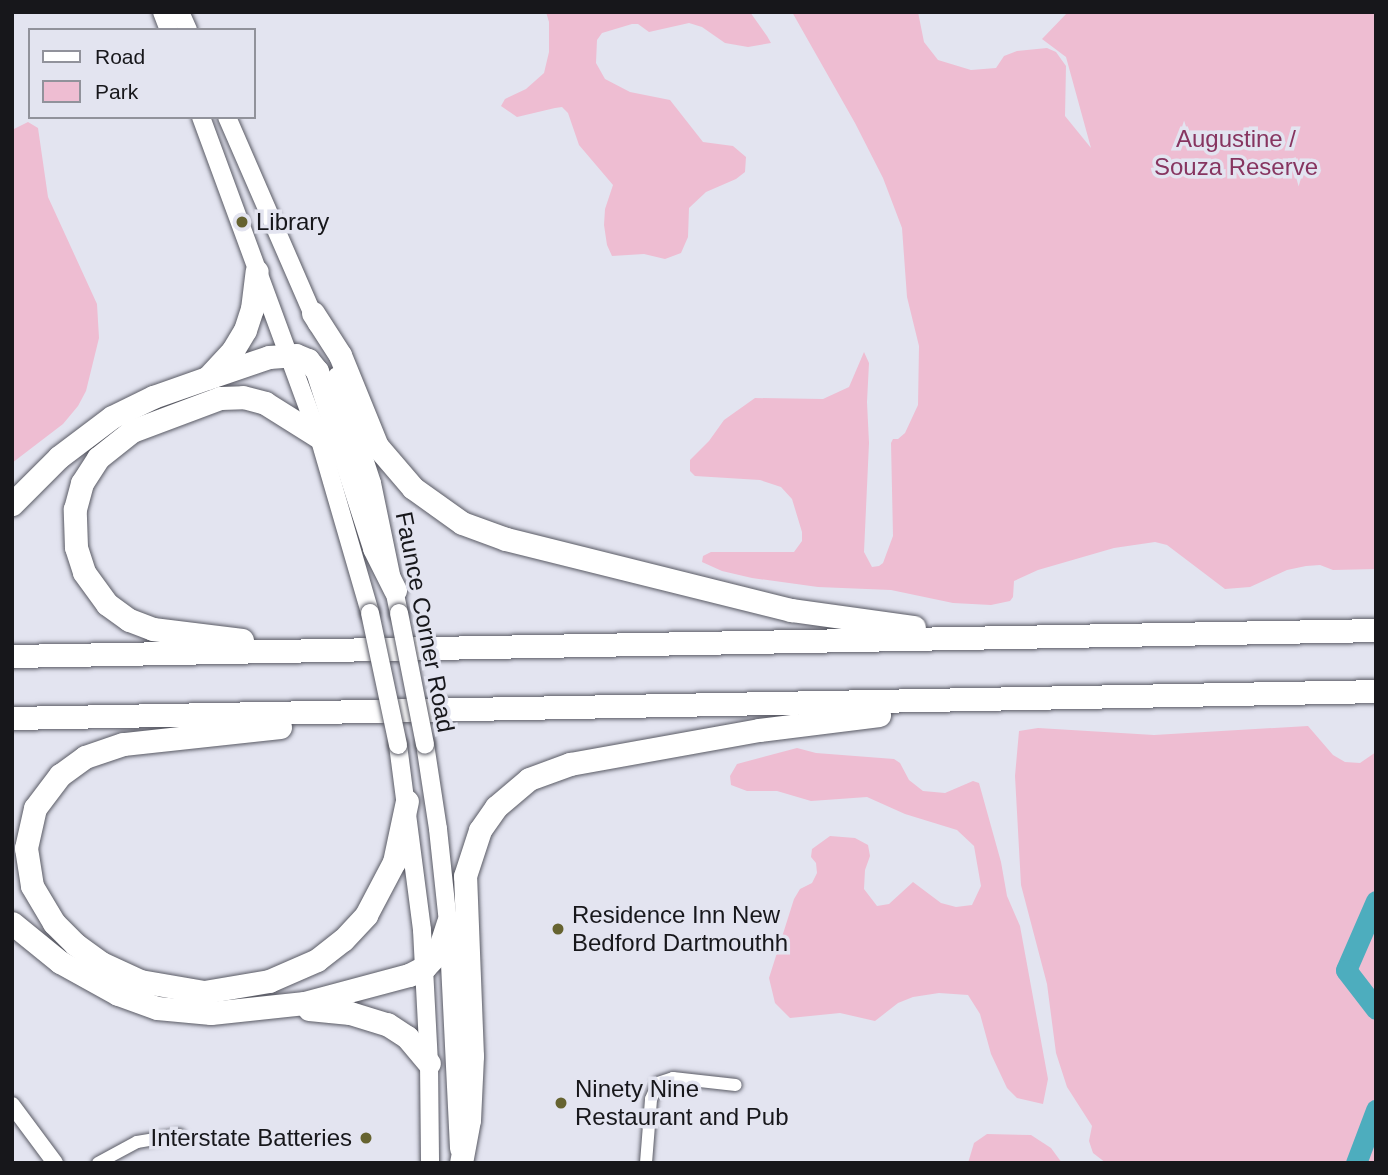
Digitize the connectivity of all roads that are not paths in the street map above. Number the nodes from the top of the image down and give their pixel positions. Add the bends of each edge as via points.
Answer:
1 (180, 12) edge
2 (187, 28) edge
3 (206, 119) edge
4 (228, 119) edge
5 (257, 271) junction
6 (313, 313) junction
7 (289, 354) junction
8 (207, 378) junction
9 (319, 437) junction
10 (12, 505) edge
11 (395, 590) junction
12 (1376, 630) edge
13 (997, 637) junction
14 (335, 650) junction
15 (12, 656) edge
16 (1376, 691) edge
17 (979, 699) junction
18 (372, 712) junction
19 (12, 718) edge
20 (407, 801) junction
21 (12, 923) edge
22 (448, 923) junction
23 (425, 967) junction
24 (281, 1006) junction
25 (429, 1063) junction
26 (736, 1085) dead end
27 (12, 1105) edge
28 (179, 1135) dead end
29 (55, 1163) edge
30 (98, 1163) edge
31 (429, 1163) edge
32 (461, 1163) edge
33 (646, 1163) edge

1 - 2 main road
3 - 5 main road, Faunce Corner Road
4 - 6 main road, Faunce Corner Road
5 - 7 main road, Faunce Corner Road
5 - 8 highway via 245,330
6 - 11 main road, Faunce Corner Road via 362,451
6 - 13 highway via 340,355 377,446 414,488 462,523 506,539 791,610
7 - 8 highway
7 - 9 main road, Faunce Corner Road
7 - 11 highway via 308,360 317,371 374,548
8 - 10 highway via 153,397 103,422 59,457
9 - 14 highway via 281,410 243,397 210,401 148,423 108,448 89,470 78,495 74,535 84,572 97,593 118,613 140,625 185,635
9 - 20 main road, Faunce Corner Road, bridge via 370,613
11 - 22 main road, Faunce Corner Road, bridge via 439,829
12 - 13 highway
13 - 14 highway
14 - 15 highway
16 - 17 highway
17 - 18 highway
17 - 32 highway via 759,730 570,764 529,779 504,798 480,830 465,876 472,1056 469,1120
18 - 19 highway
18 - 20 highway via 299,726 137,741 85,757 60,775 35,808 26,848 32,886 65,934 114,970 188,991 253,986 317,960 356,927 394,862
20 - 23 main road, Faunce Corner Road
21 - 24 highway via 60,962 137,1002 191,1013
22 - 23 highway via 442,945
22 - 32 main road, Faunce Corner Road
23 - 24 highway via 353,992
23 - 25 main road, Faunce Corner Road
24 - 25 highway via 350,1013 387,1024 407,1037
25 - 31 main road, Faunce Corner Road
26 - 33 street via 673,1078 658,1083 651,1099
27 - 29 street
28 - 30 street via 137,1142

